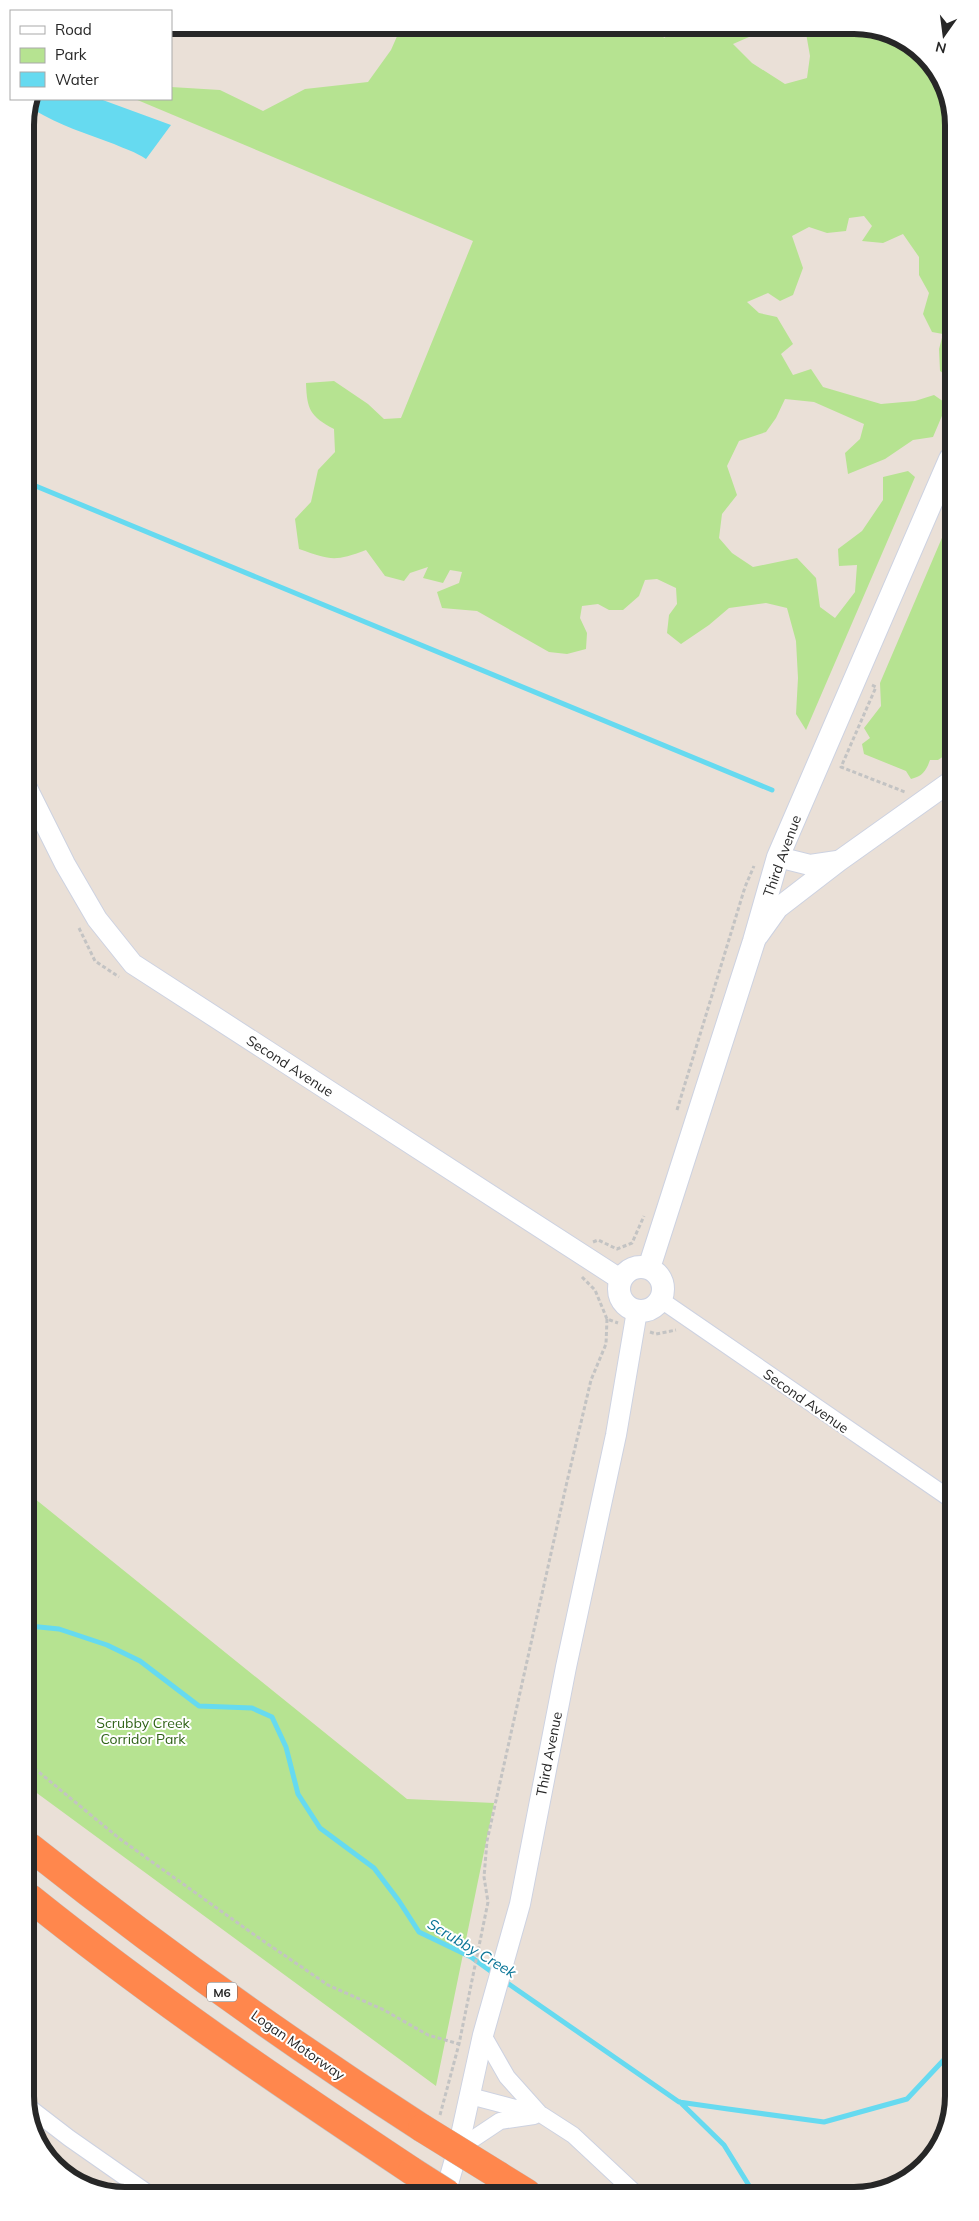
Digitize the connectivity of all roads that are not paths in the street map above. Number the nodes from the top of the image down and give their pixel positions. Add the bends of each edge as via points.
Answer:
1 (945, 471) edge
2 (945, 786) edge
3 (34, 802) edge
4 (778, 856) junction
5 (839, 861) junction
6 (754, 941) junction
7 (649, 1268) junction
8 (620, 1279) junction
9 (661, 1300) junction
10 (636, 1319) junction
11 (945, 1495) edge
12 (34, 1850) edge
13 (34, 1901) edge
14 (482, 2035) junction
15 (470, 2096) junction
16 (36, 2112) edge
17 (542, 2115) junction
18 (458, 2149) junction
19 (139, 2187) edge
20 (436, 2187) edge
21 (449, 2187) edge
22 (517, 2187) edge
23 (629, 2187) edge

1 - 4 main road, Third Avenue
2 - 5 street
3 - 8 street, Second Avenue via 97,919 133,964
4 - 5 street via 810,865
4 - 6 main road, Third Avenue
5 - 6 street via 778,908
6 - 7 main road, Third Avenue
7 - 8 main road via 637,1266
7 - 9 main road via 663,1282
8 - 10 main road via 619,1294
9 - 10 main road
9 - 11 street, Second Avenue
10 - 14 street, Third Avenue via 616,1435 566,1666 520,1904
12 - 22 highway, Logan Motorway / M6, bridge via 209,1983 357,2086 430,2124
13 - 20 highway, bridge via 183,2014 303,2099
14 - 15 street, Third Avenue
14 - 17 street via 507,2077
15 - 17 street
15 - 18 street, Third Avenue
16 - 19 street
17 - 18 street via 500,2121
17 - 23 street via 573,2134
18 - 21 street, Third Avenue

